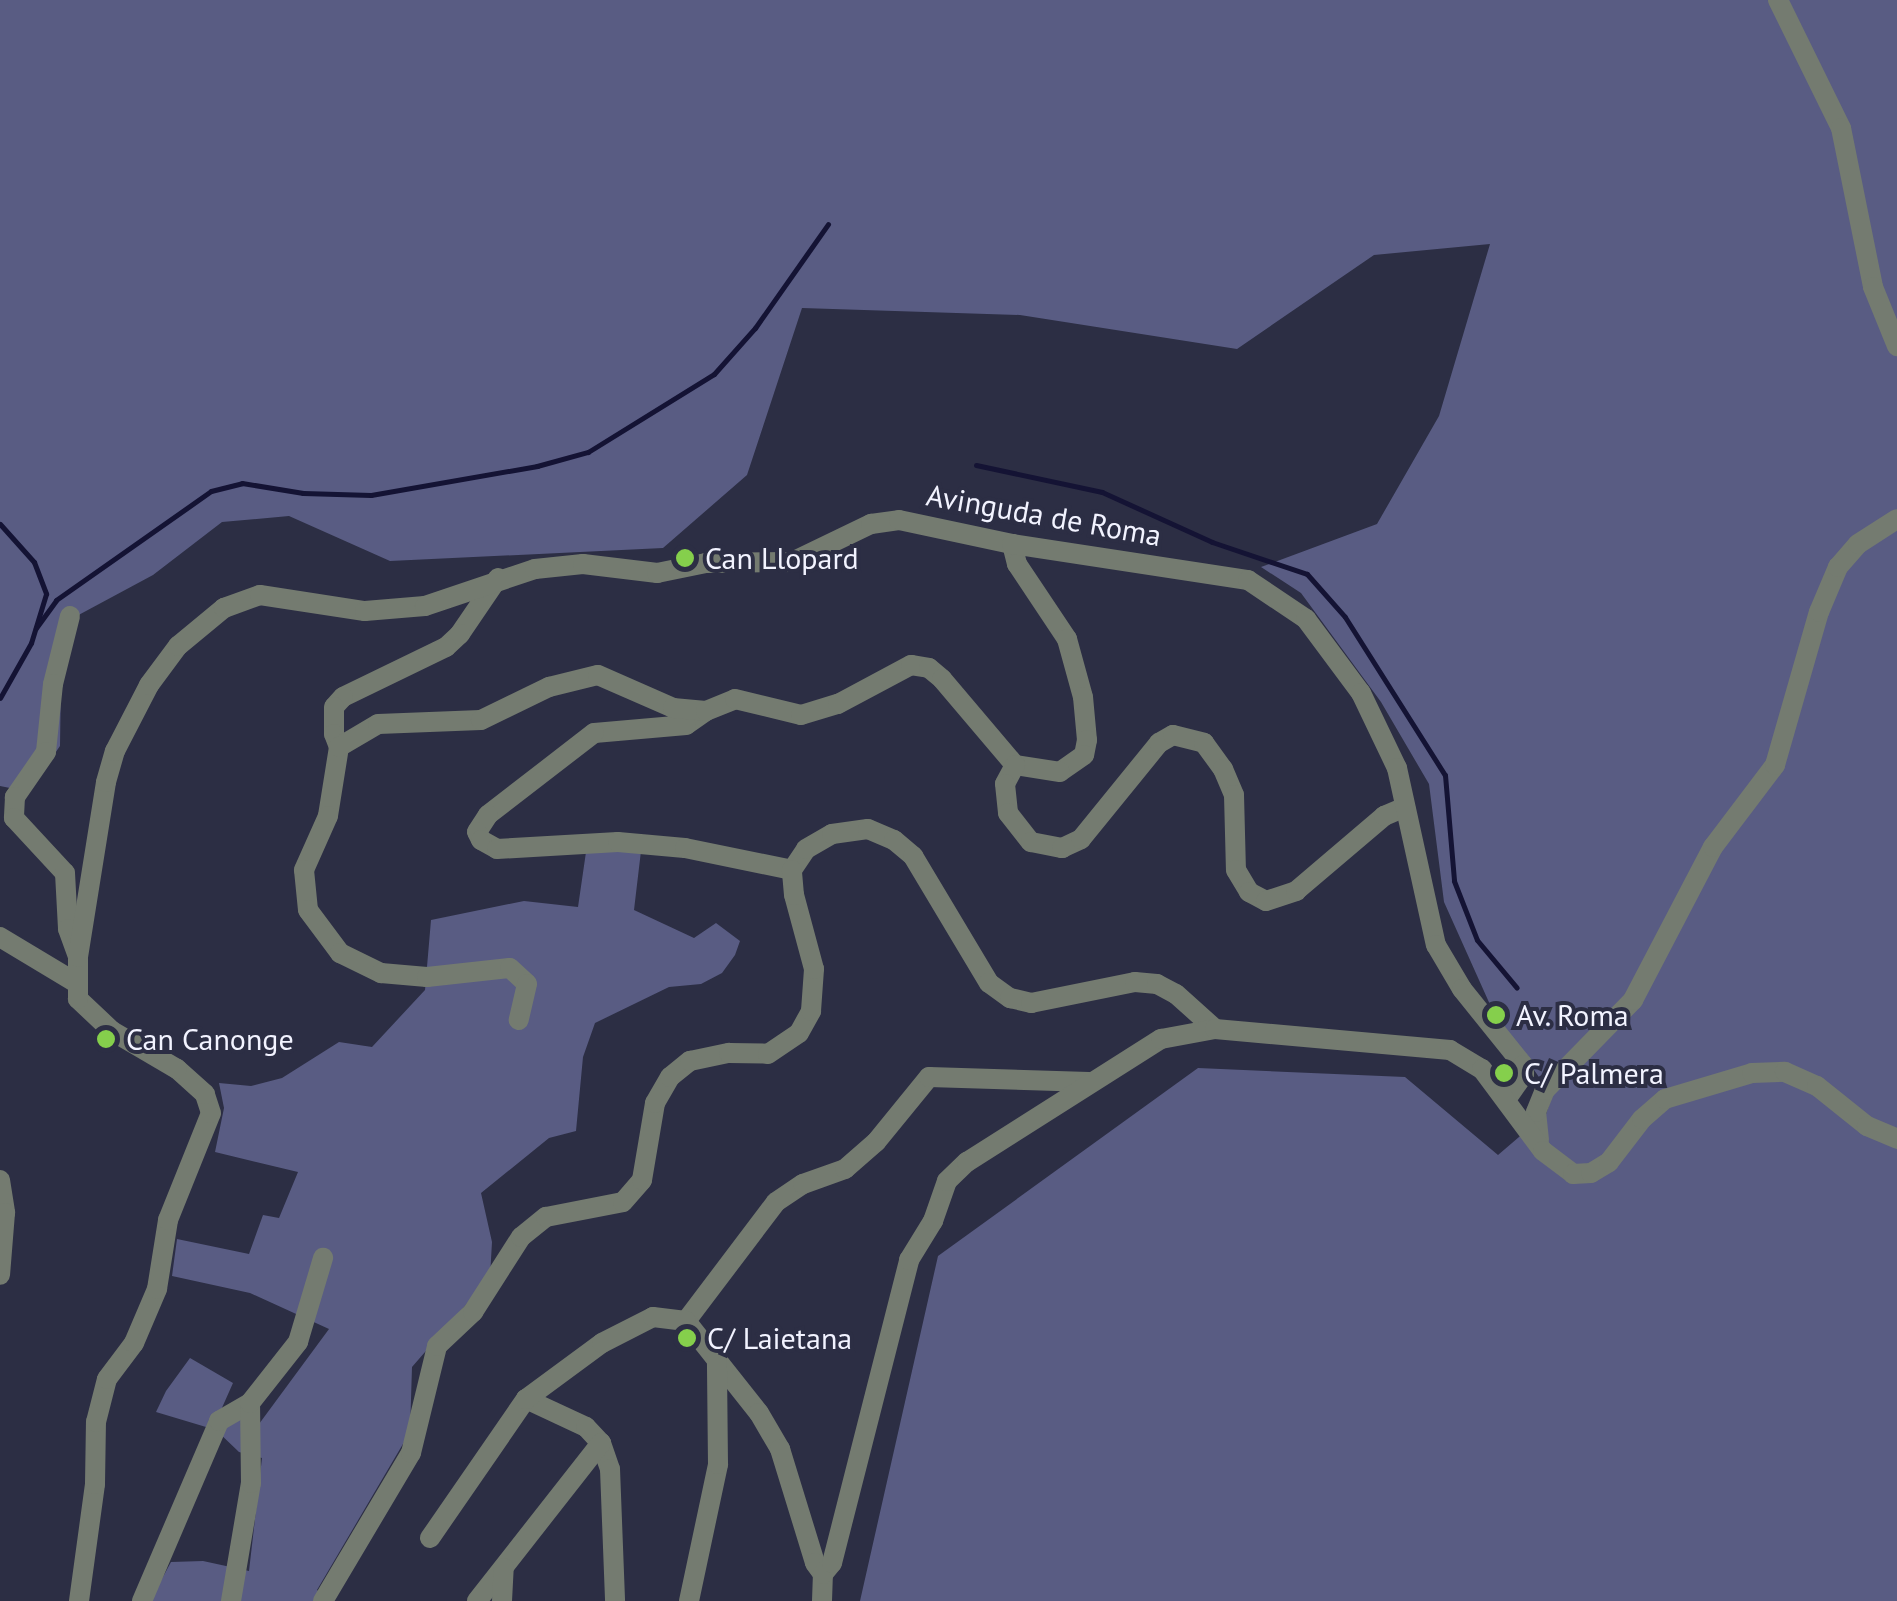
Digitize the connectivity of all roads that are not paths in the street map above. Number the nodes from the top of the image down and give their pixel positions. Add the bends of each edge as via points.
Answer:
1 (1778, 0) edge
2 (1897, 346) edge
3 (1897, 518) edge
4 (1012, 544) junction
5 (498, 578) junction
6 (70, 616) dead end
7 (706, 711) junction
8 (339, 747) junction
9 (1014, 764) junction
10 (1406, 807) junction
11 (792, 870) junction
12 (0, 937) edge
13 (78, 958) junction
14 (76, 982) junction
15 (518, 1020) dead end
16 (1215, 1029) junction
17 (1564, 1069) junction
18 (1090, 1082) junction
19 (1513, 1082) junction
20 (1540, 1099) junction
21 (1897, 1139) edge
22 (1544, 1151) junction
23 (0, 1180) edge
24 (323, 1258) dead end
25 (0, 1275) edge
26 (686, 1322) junction
27 (717, 1360) junction
28 (526, 1399) junction
29 (250, 1403) junction
30 (601, 1442) junction
31 (430, 1538) dead end
32 (504, 1568) junction
33 (823, 1574) junction
34 (79, 1601) edge
35 (142, 1601) edge
36 (232, 1601) edge
37 (322, 1601) edge
38 (477, 1601) edge
39 (502, 1601) edge
40 (616, 1601) edge
41 (689, 1601) edge
42 (822, 1601) edge

1 - 2 street via 1841,128 1873,287
3 - 17 street via 1838,566 1774,765 1712,846 1634,1000
4 - 5 street, Avinguda de Roma via 898,520 871,524 792,562 706,563 657,573 582,564
4 - 9 street via 1017,564 1067,640 1087,740 1084,754 1060,772
4 - 10 street, Avinguda de Roma via 1248,580 1306,618 1361,693 1396,768
5 - 8 street via 446,646 334,706
5 - 13 street, Avinguda de Roma via 425,606 365,611 260,595 224,608 178,646 114,751
6 - 13 street via 46,752 15,797 14,818 65,873 68,929
7 - 8 street via 673,708 598,675 549,687 480,720 378,724
7 - 9 street via 734,699 817,713 911,665 929,668
7 - 11 street via 686,726 594,733 488,815 477,832 481,840 497,849 618,842 685,848
8 - 15 street via 328,816 304,870 308,910 340,953 380,974 427,977 510,968 527,984
9 - 10 street via 1005,784 1008,813 1031,842 1062,848 1081,838 1158,743 1173,734 1204,743 1234,794 1240,882 1266,901 1296,891 1384,816
10 - 19 street, Avinguda de Roma via 1436,945
11 - 16 street via 806,849 832,834 868,829 914,856 989,983 1010,998 1031,1002 1135,982 1157,984
11 - 37 street via 814,969 810,1011 799,1033 768,1054 690,1061 670,1077 655,1103 642,1180 623,1202 546,1218 520,1237 473,1312 438,1346 411,1454
12 - 14 street
13 - 14 street
14 - 34 street via 88,1014 177,1069 205,1094 210,1113 168,1220 157,1289 134,1344 107,1379 96,1422
16 - 18 street via 1161,1040
16 - 19 street via 1436,1047
17 - 19 street
17 - 20 street
18 - 26 street via 930,1077 844,1170 776,1202
18 - 33 street via 947,1181 934,1221 909,1260 832,1562
19 - 20 street, Avinguda de Roma via 1537,1086
19 - 20 street via 1527,1109
19 - 22 street
20 - 22 street via 1534,1123
21 - 22 street via 1785,1072 1665,1099 1591,1173 1573,1174
23 - 25 street via 6,1213
24 - 29 street via 298,1342
26 - 27 street
26 - 28 street via 654,1317 602,1343
27 - 33 street via 780,1449
27 - 41 street via 718,1464
28 - 30 street via 586,1427
28 - 31 street
29 - 35 street via 219,1421
29 - 36 street via 251,1483
30 - 32 street
30 - 40 street via 610,1470
32 - 38 street
32 - 39 street
33 - 42 street

